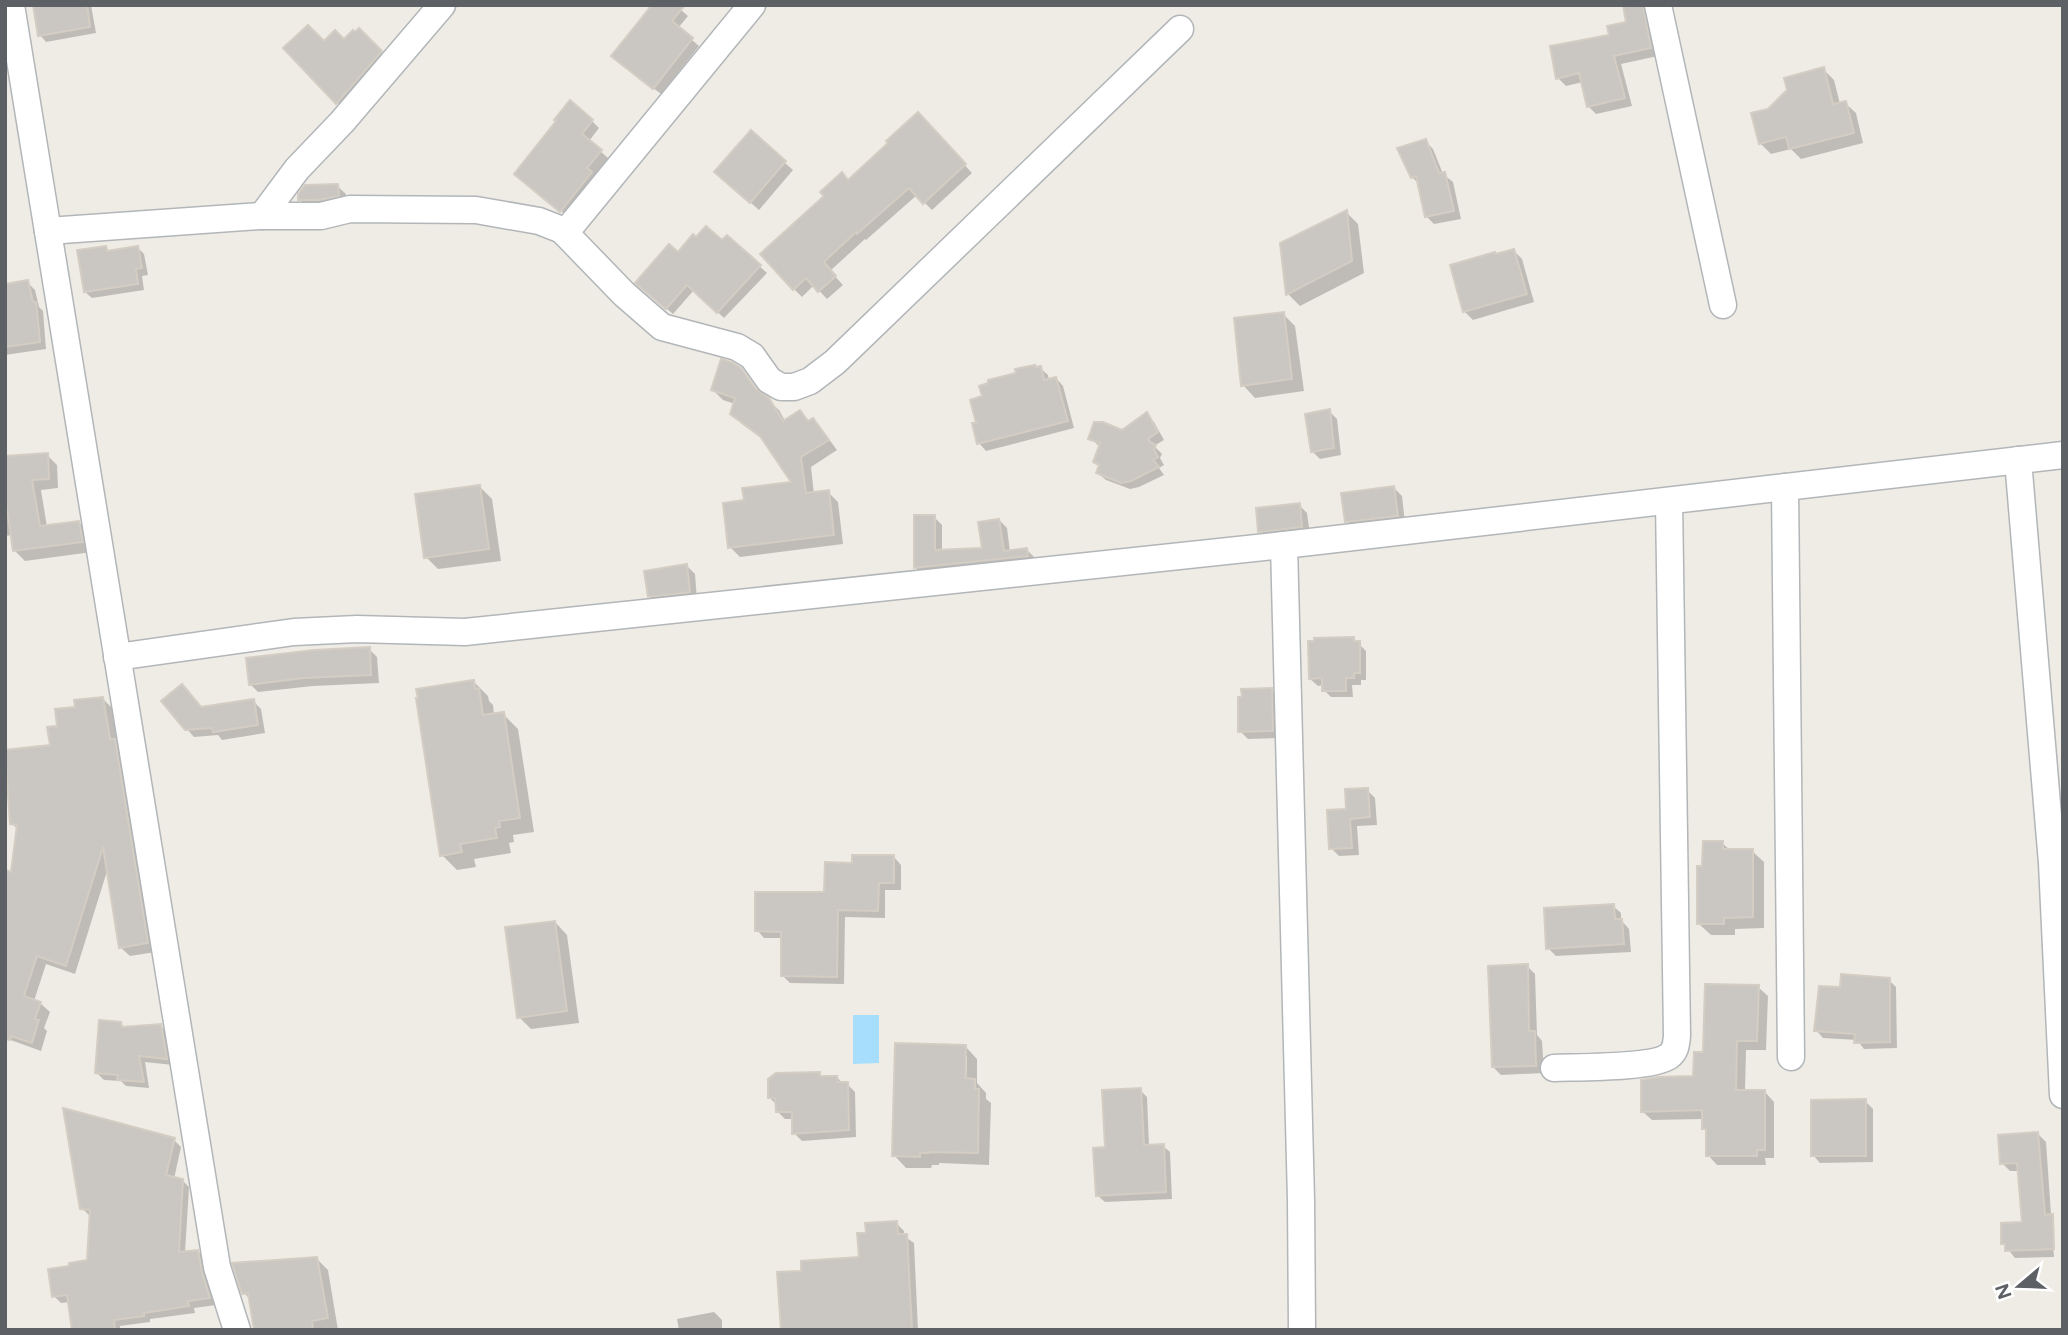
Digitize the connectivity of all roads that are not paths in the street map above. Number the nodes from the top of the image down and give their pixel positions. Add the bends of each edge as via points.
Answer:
1 (10, 5) edge
2 (442, 5) edge
3 (752, 5) edge
4 (1658, 5) edge
5 (1180, 29) dead end
6 (262, 216) junction
7 (48, 231) junction
8 (565, 233) junction
9 (1723, 304) dead end
10 (2063, 455) edge
11 (2018, 460) junction
12 (1784, 487) junction
13 (1669, 500) junction
14 (1284, 545) junction
15 (117, 657) junction
16 (1791, 1057) dead end
17 (1554, 1068) dead end
18 (2063, 1095) edge
19 (237, 1330) edge
20 (1302, 1330) edge

1 - 7 street
2 - 6 street
3 - 8 street
4 - 9 street
5 - 8 street via 835,362 794,387 781,387 769,380 752,356 737,347 662,327
6 - 7 street
6 - 8 street via 321,216 350,209 476,211 539,221
7 - 15 street
10 - 11 street
11 - 12 street
11 - 18 street via 2052,863
12 - 13 street
12 - 16 street
13 - 14 street
13 - 17 street via 1675,1049 1668,1057 1646,1063
14 - 15 street via 465,632 294,632
14 - 20 street
15 - 19 street via 217,1267

